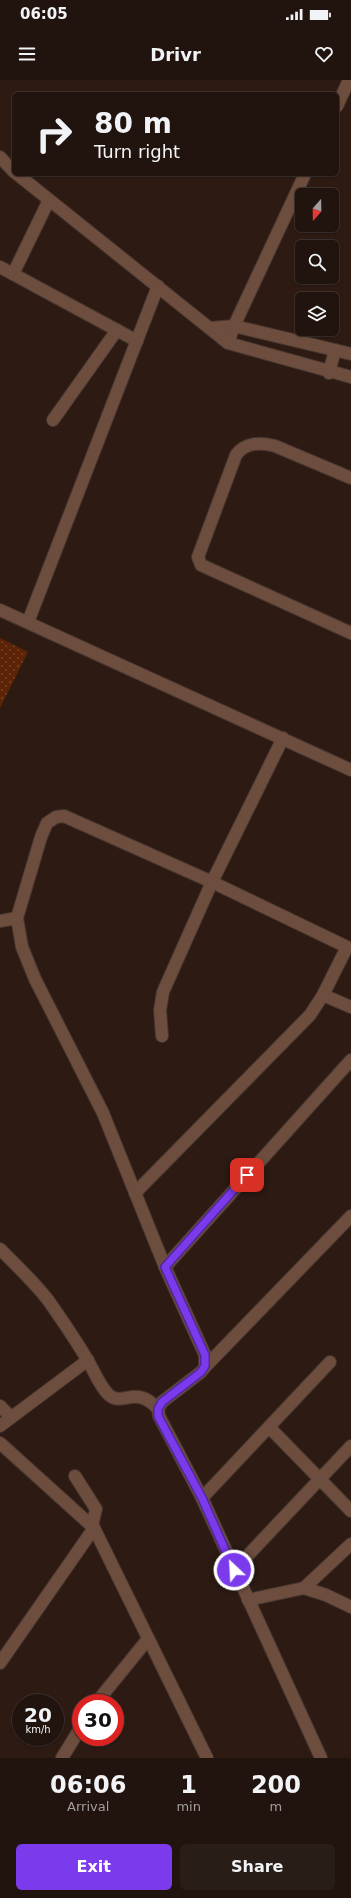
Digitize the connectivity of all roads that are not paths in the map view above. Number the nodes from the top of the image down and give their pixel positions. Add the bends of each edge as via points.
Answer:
1 (349, 80) edge
2 (339, 102) edge
3 (0, 157) edge
4 (12, 170) edge
5 (19, 176) edge
6 (304, 176) edge
7 (49, 200) junction
8 (0, 267) edge
9 (13, 274) junction
10 (158, 286) junction
11 (234, 326) junction
12 (210, 328) junction
13 (117, 330) junction
14 (137, 341) junction
15 (228, 343) junction
16 (335, 350) junction
17 (351, 354) edge
18 (329, 373) junction
19 (351, 378) edge
20 (53, 420) dead end
21 (351, 478) edge
22 (0, 610) edge
23 (28, 622) junction
24 (351, 633) edge
25 (283, 738) junction
26 (351, 770) edge
27 (212, 882) junction
28 (17, 918) junction
29 (0, 921) edge
30 (349, 943) edge
31 (323, 995) junction
32 (351, 1007) edge
33 (162, 1036) dead end
34 (351, 1060) edge
35 (135, 1193) junction
36 (351, 1216) edge
37 (0, 1249) edge
38 (165, 1267) junction
39 (88, 1360) junction
40 (330, 1362) dead end
41 (205, 1366) junction
42 (0, 1406) edge
43 (158, 1409) junction
44 (12, 1417) junction
45 (0, 1426) edge
46 (269, 1427) junction
47 (0, 1443) edge
48 (351, 1446) edge
49 (75, 1476) dead end
50 (320, 1479) junction
51 (202, 1498) junction
52 (351, 1511) edge
53 (93, 1527) junction
54 (351, 1544) edge
55 (234, 1570) junction
56 (304, 1588) junction
57 (248, 1600) junction
58 (351, 1607) edge
59 (148, 1639) junction
60 (0, 1663) edge
61 (103, 1694) edge
62 (72, 1742) edge
63 (62, 1758) edge
64 (207, 1758) edge
65 (321, 1758) edge

1 - 2 street
3 - 4 street
5 - 7 street
6 - 11 street
7 - 9 street
7 - 10 street
8 - 9 street
9 - 13 street
10 - 12 street
10 - 14 street
11 - 12 street
11 - 15 street
11 - 16 street
12 - 15 street
13 - 14 street
13 - 20 street
14 - 23 street
15 - 18 street
16 - 17 street
16 - 18 street
18 - 19 street
21 - 24 street via 275,446 264,443 244,447 236,455 198,557 201,565
22 - 23 street
23 - 25 street
25 - 26 street
25 - 27 street
27 - 28 street via 64,816 56,817 48,823 41,837
27 - 30 street
27 - 33 street via 163,992 160,1010
28 - 29 street
28 - 35 street via 22,946 35,979 103,1113
30 - 31 street
31 - 32 street
31 - 35 street via 310,1015
34 - 38 street
35 - 38 street
36 - 41 street
37 - 39 street via 47,1299
38 - 41 street via 205,1355
39 - 43 street via 112,1397 144,1398
39 - 44 street
40 - 46 street
41 - 43 street via 201,1372 162,1402
42 - 44 street
43 - 51 street via 158,1416
44 - 45 street
46 - 50 street
46 - 51 street
47 - 53 street
48 - 50 street
49 - 53 street via 96,1509
50 - 52 street
50 - 55 street
51 - 55 street
53 - 59 street
53 - 60 street
54 - 56 street
55 - 57 street
56 - 57 street
56 - 58 street
57 - 65 street
59 - 61 street
59 - 64 street
62 - 63 street

